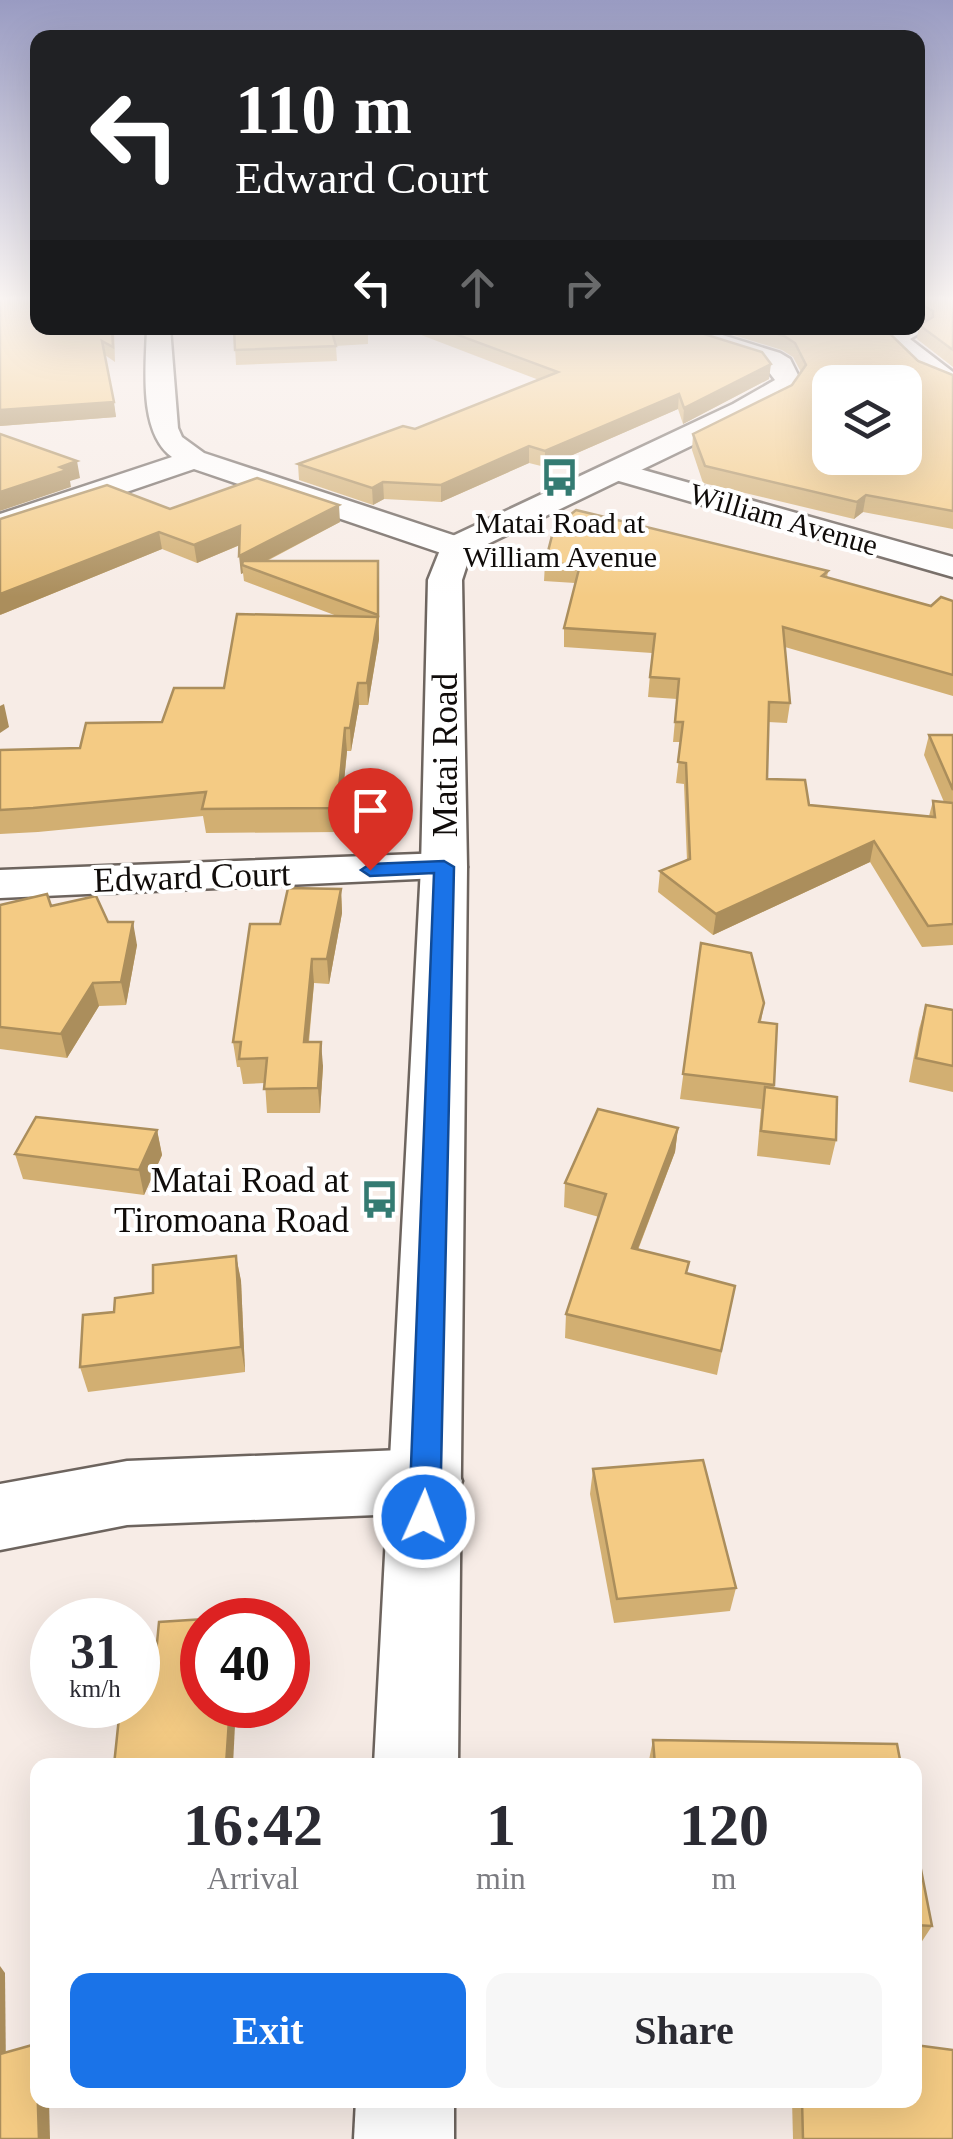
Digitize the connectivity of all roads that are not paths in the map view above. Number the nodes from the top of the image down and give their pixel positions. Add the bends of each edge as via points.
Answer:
1 (162, 397) edge
2 (766, 397) edge
3 (194, 459) junction
4 (615, 471) junction
5 (0, 525) edge
6 (456, 547) junction
7 (953, 567) edge
8 (444, 867) junction
9 (0, 884) edge
10 (426, 1481) junction
11 (0, 1517) edge
12 (416, 1758) edge
13 (405, 2108) edge
14 (404, 2139) edge

1 - 3 street via 170,442
2 - 4 street
3 - 5 street
3 - 6 street
4 - 6 street
4 - 7 street, William Avenue
6 - 8 street, Matai Road via 445,580
8 - 9 street, Edward Court
8 - 10 street, Matai Road
10 - 11 street via 128,1493
10 - 12 street, Matai Road
13 - 14 street

